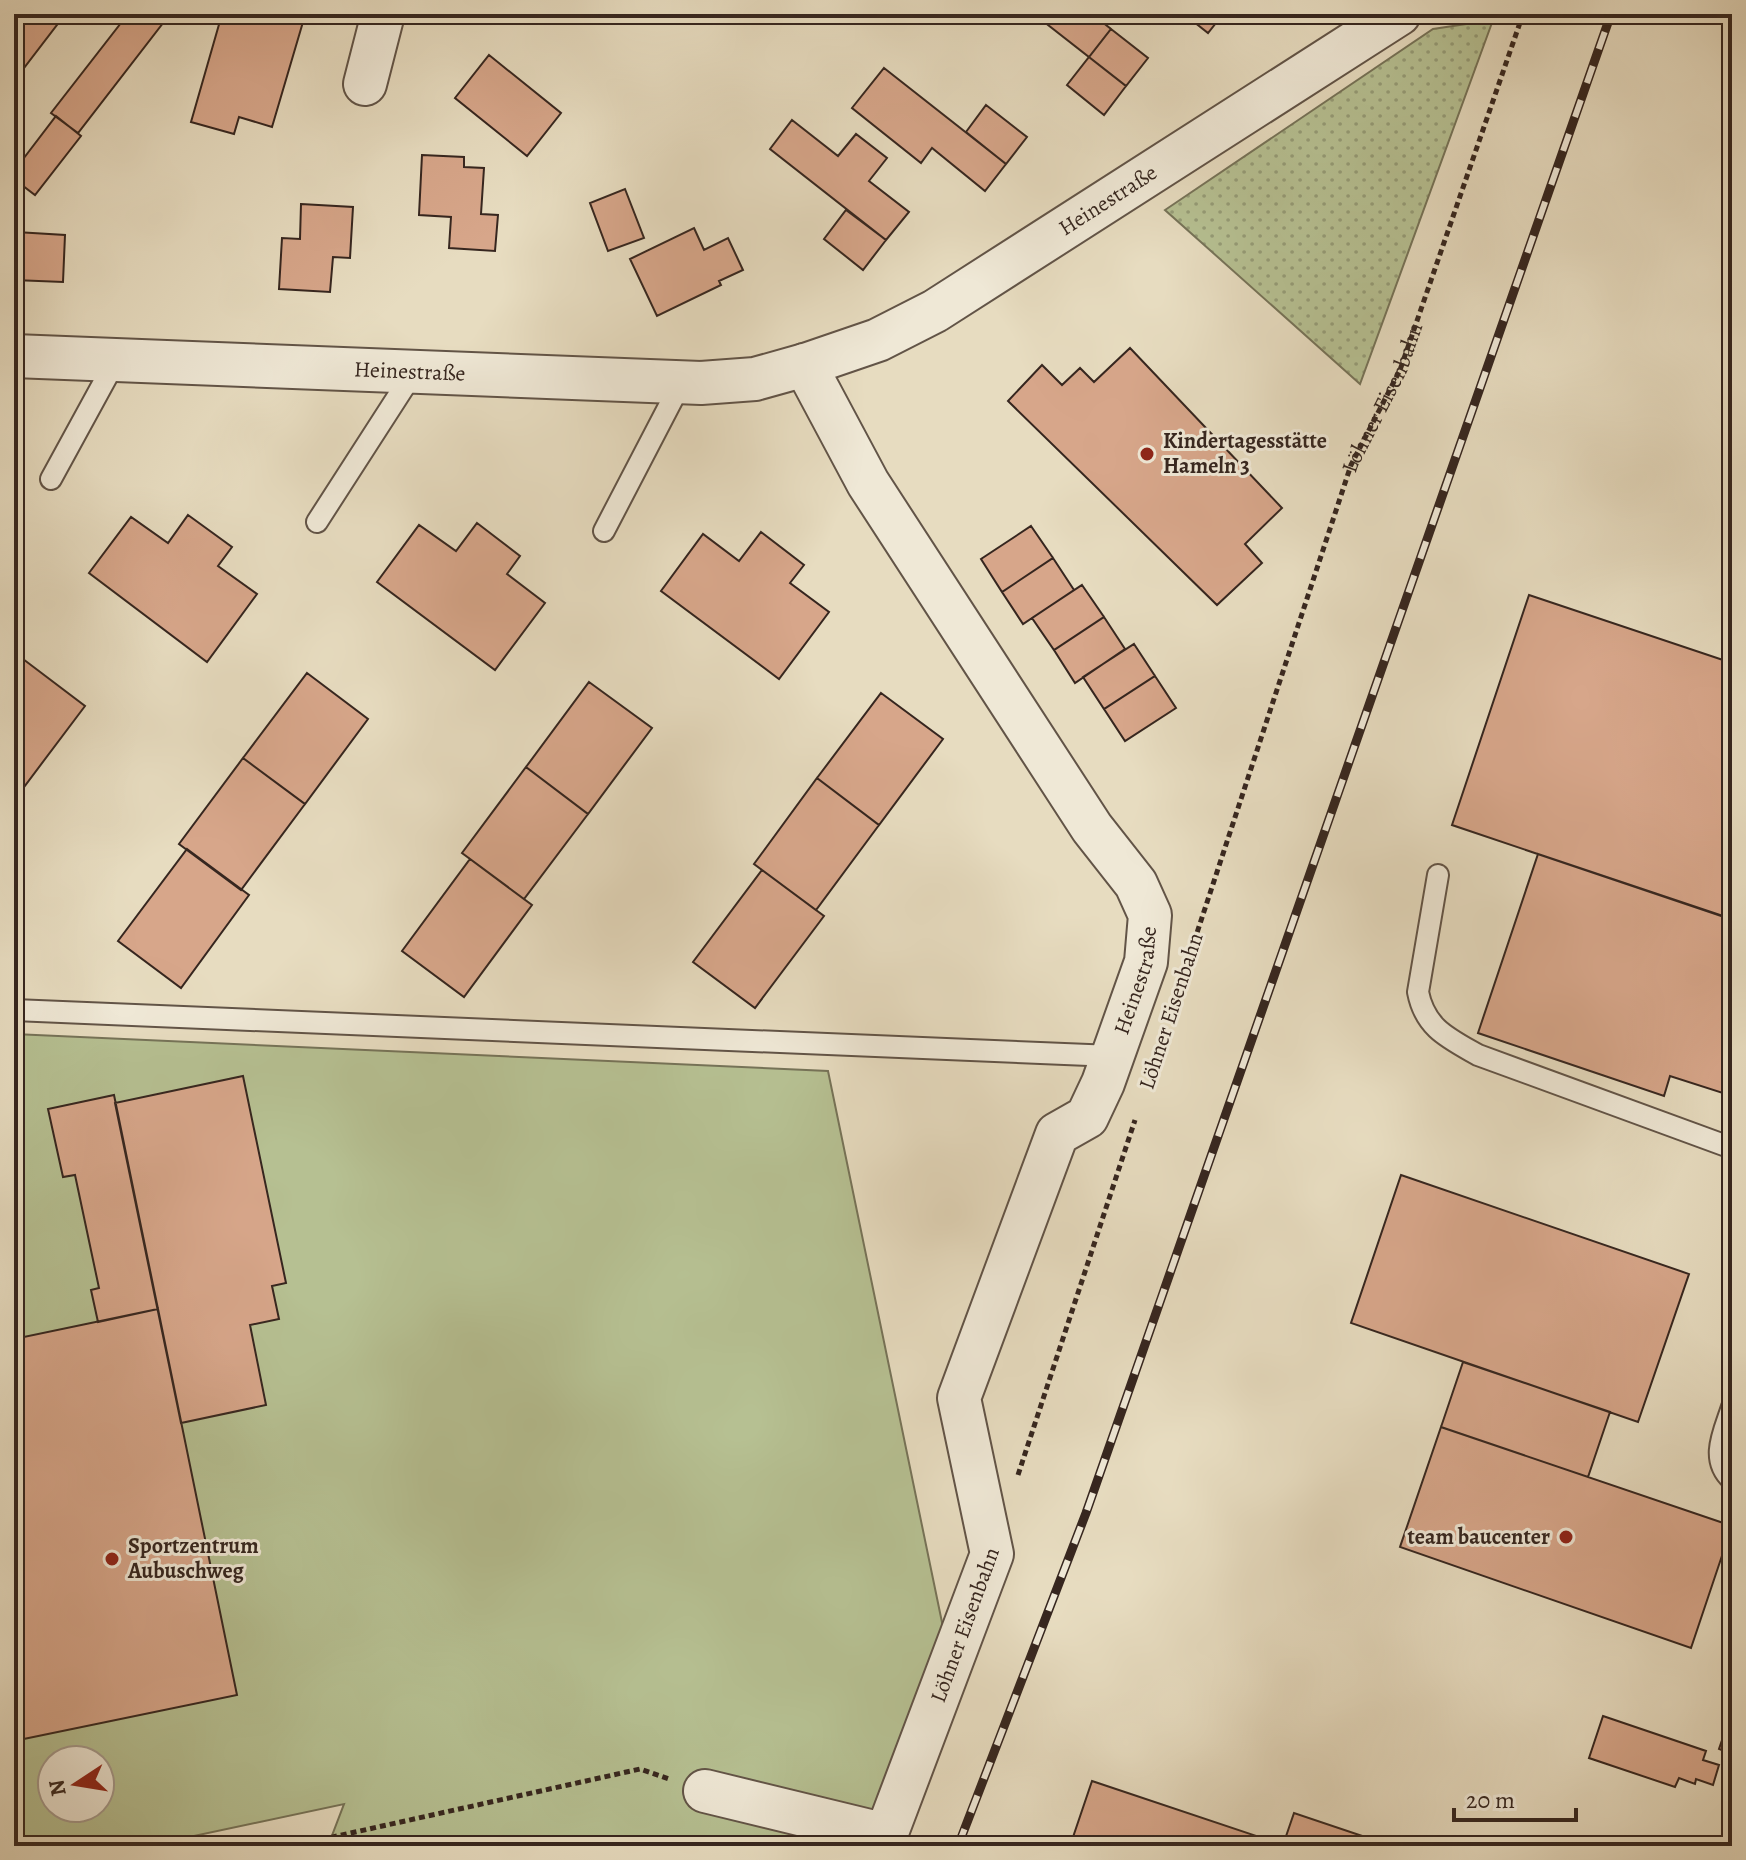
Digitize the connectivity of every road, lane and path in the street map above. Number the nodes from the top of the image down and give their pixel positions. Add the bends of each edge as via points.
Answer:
1 (383, 14) edge
2 (1399, 14) edge
3 (1523, 14) edge
4 (365, 84) dead end
5 (14, 356) edge
6 (116, 360) junction
7 (805, 365) junction
8 (413, 373) junction
9 (681, 383) junction
10 (51, 479) dead end
11 (317, 522) dead end
12 (604, 531) dead end
13 (1438, 875) dead end
14 (1186, 964) dead end
15 (14, 1010) edge
16 (1113, 1056) junction
17 (1137, 1116) dead end
18 (1732, 1148) edge
19 (1732, 1407) edge
20 (1017, 1479) dead end
21 (1732, 1480) edge
22 (992, 1554) joint
23 (705, 1791) joint
24 (292, 1846) edge

1 - 4 street
2 - 7 street, Heinestraße via 935,311 878,340
3 - 14 path, Löhner Eisenbahn via 1400,370 1351,465
5 - 6 street, Heinestraße
6 - 8 street, Heinestraße
6 - 10 lane
7 - 9 street, Heinestraße via 755,379
7 - 16 street, Heinestraße via 868,483 1092,828 1136,884 1150,915 1146,962
8 - 9 street, Heinestraße
8 - 11 lane
9 - 12 lane
13 - 18 lane via 1418,992 1422,1011 1441,1034 1478,1055
15 - 16 lane
16 - 22 street, Heinestraße via 1087,1117 1057,1134 959,1398
17 - 20 path, Löhner Eisenbahn
19 - 21 lane via 1718,1450
22 - 23 street, Löhner Eisenbahn via 886,1835
23 - 24 path via 640,1769

